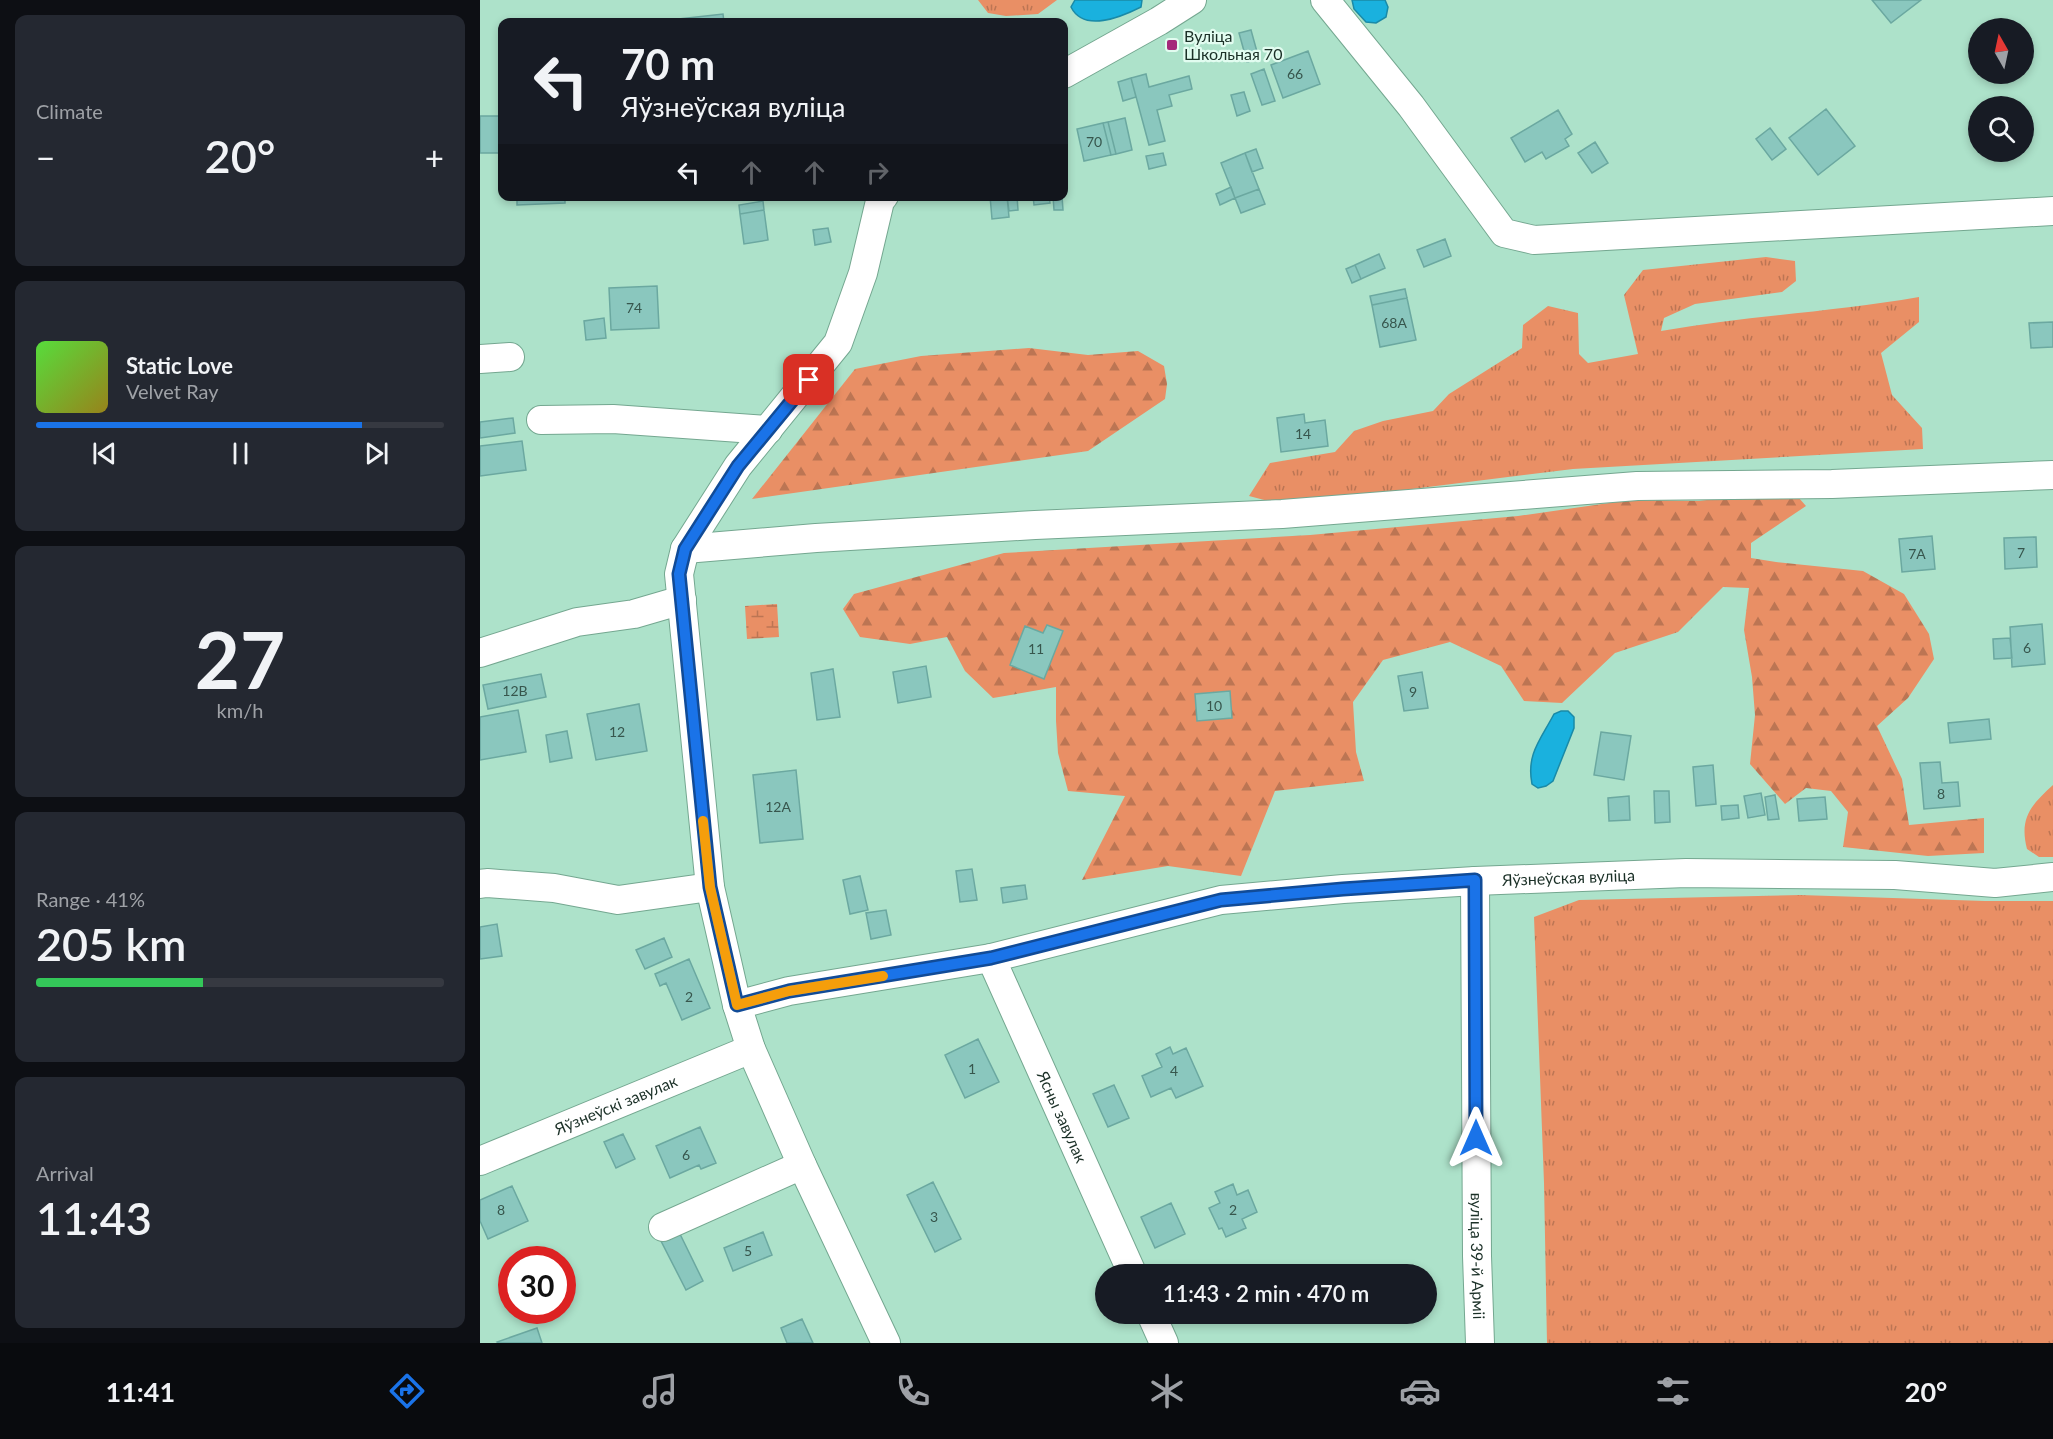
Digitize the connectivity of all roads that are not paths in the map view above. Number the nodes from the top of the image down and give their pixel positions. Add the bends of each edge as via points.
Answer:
1 (1192, 0) edge
2 (1325, 0) edge
3 (1068, 72) edge
4 (879, 201) edge
5 (2053, 211) edge
6 (510, 357) dead end
7 (480, 359) edge
8 (541, 420) dead end
9 (768, 430) junction
10 (2053, 475) edge
11 (685, 549) junction
12 (682, 600) junction
13 (480, 653) edge
14 (2053, 877) edge
15 (1475, 880) junction
16 (480, 884) edge
17 (710, 887) junction
18 (991, 958) junction
19 (737, 1005) junction
20 (752, 1049) junction
21 (480, 1161) edge
22 (802, 1165) junction
23 (663, 1227) dead end
24 (1128, 1264) edge
25 (1155, 1324) edge
26 (886, 1343) edge
27 (1164, 1343) edge
28 (1480, 1343) edge

1 - 3 street
2 - 5 street via 1411,106 1504,233 1534,240
4 - 9 street via 863,273 838,343
6 - 7 street
8 - 9 street via 613,419
9 - 11 street via 738,466
10 - 11 street via 1832,484 1636,486 1282,514 1035,525
11 - 12 street via 679,574
12 - 13 street via 634,614 577,622
12 - 17 street
14 - 15 street, Яўзнеўская вуліца via 1995,883 1895,875 1686,873
15 - 18 street, Яўзнеўская вуліца via 1221,900
15 - 28 street, вуліца 39-й Арміі
16 - 17 street via 554,888 618,900
17 - 19 street
18 - 19 street, Яўзнеўская вуліца via 789,991
18 - 24 street, Ясны завулак
19 - 20 street
20 - 21 street, Яўзнеўскі завулак
20 - 22 street
22 - 23 street
22 - 26 street
25 - 27 street

